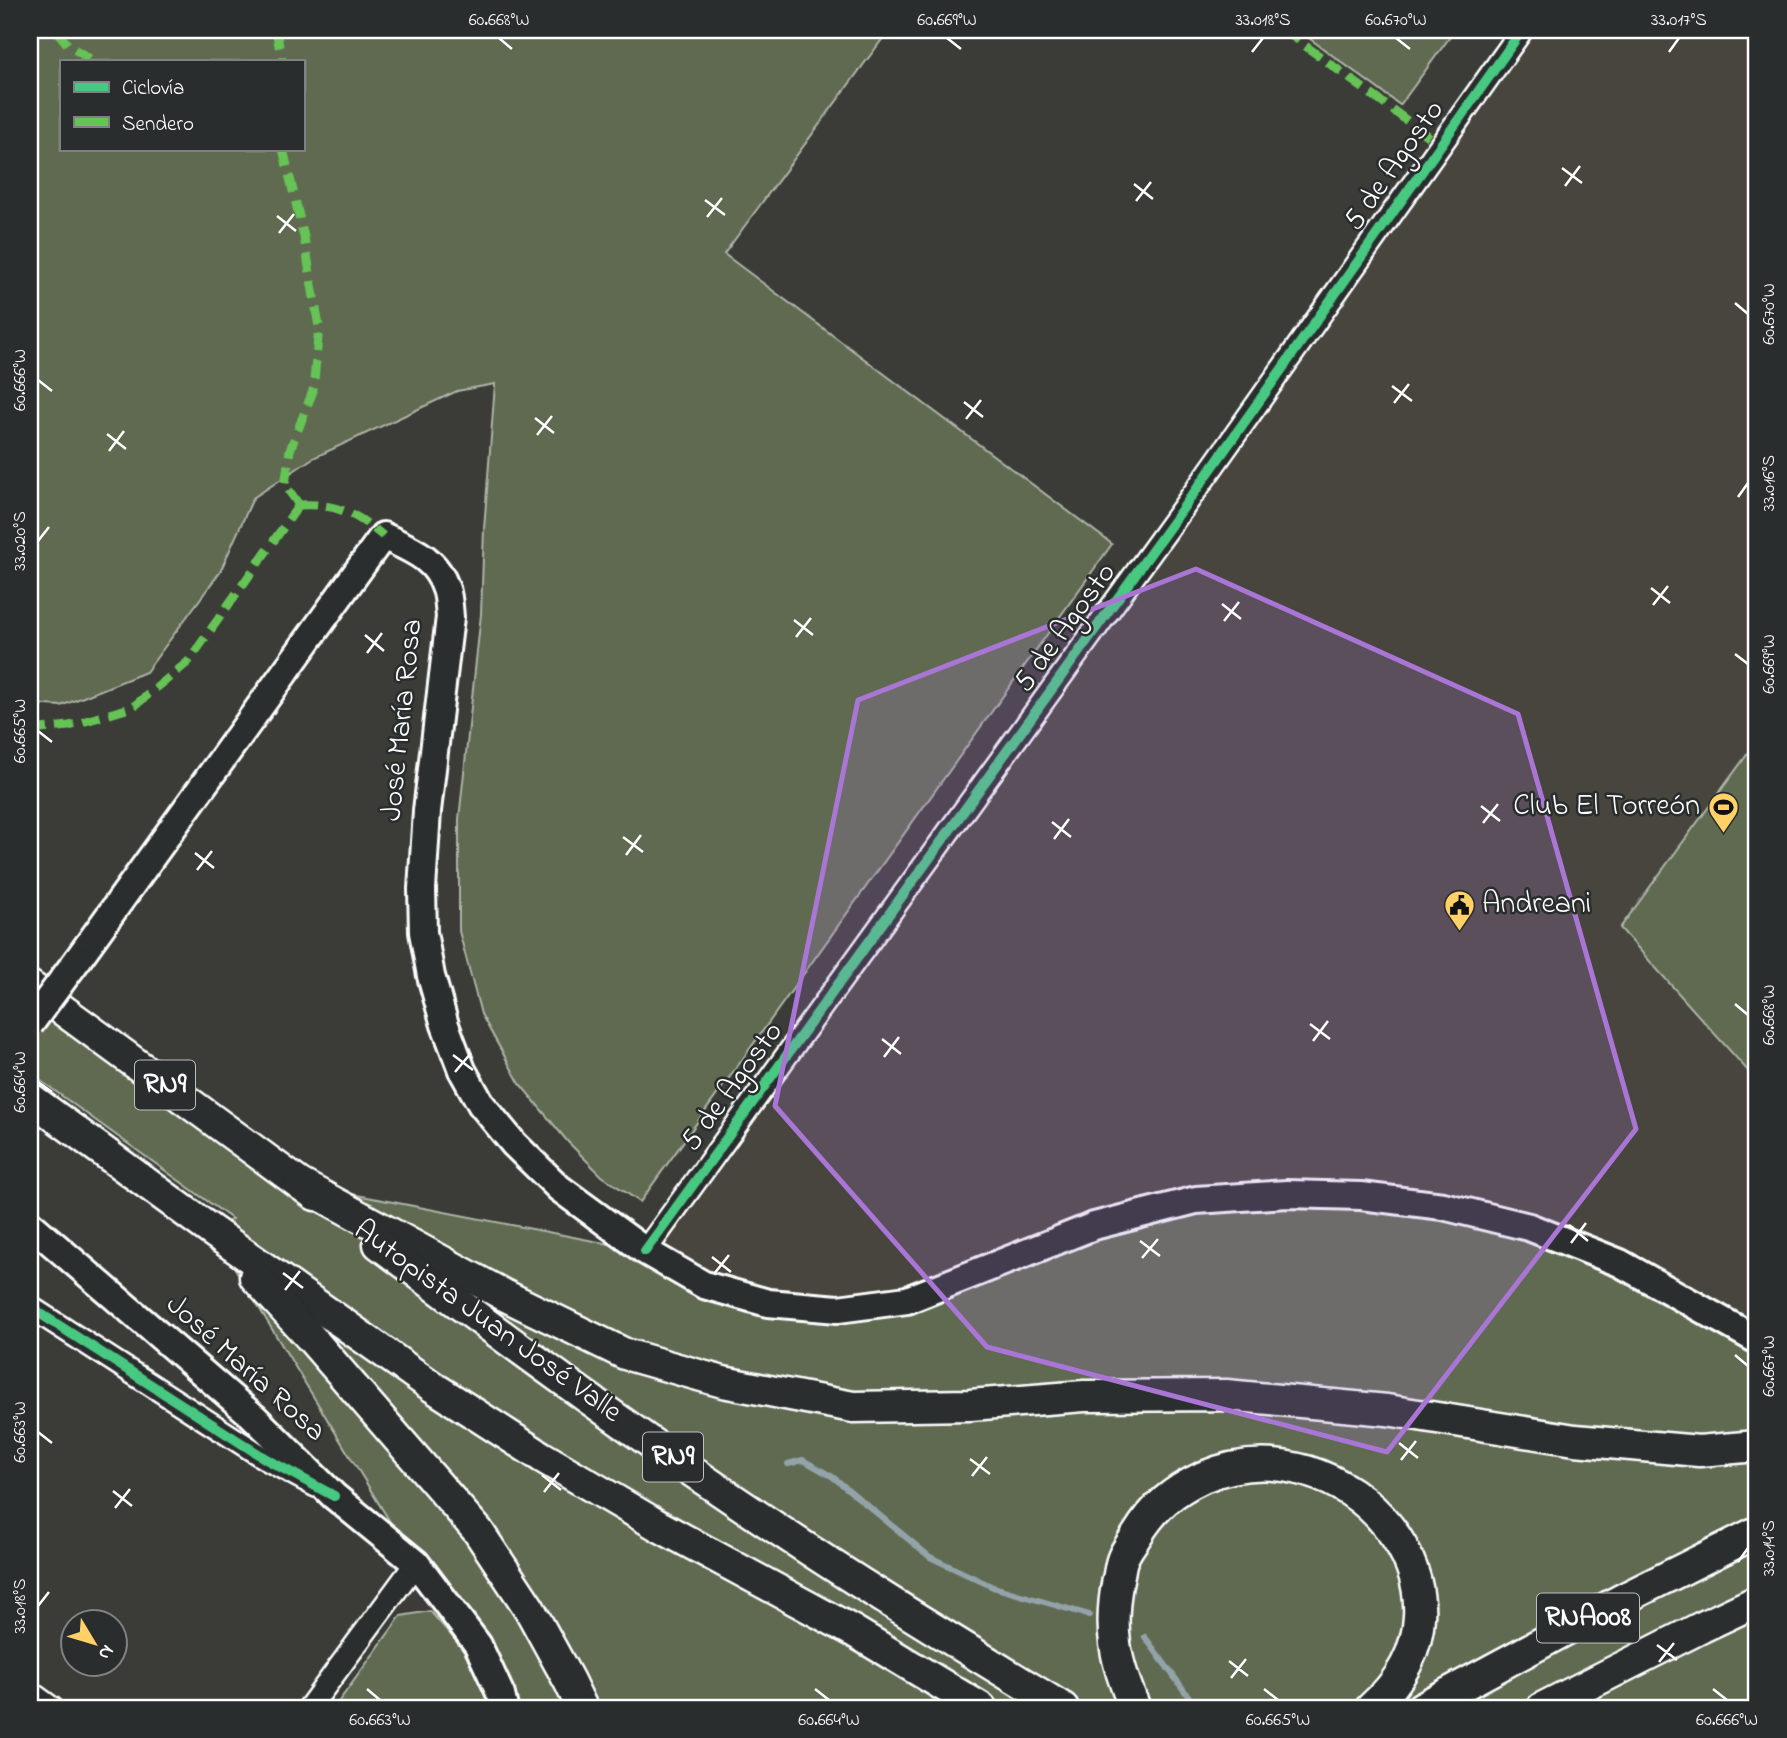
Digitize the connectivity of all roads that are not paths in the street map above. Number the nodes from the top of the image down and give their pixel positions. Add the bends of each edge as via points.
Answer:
1 (1522, 30) edge
2 (30, 986) edge
3 (30, 1024) edge
4 (30, 1098) edge
5 (300, 1184) junction
6 (30, 1224) edge
7 (212, 1231) junction
8 (645, 1251) junction
9 (30, 1307) edge
10 (1757, 1340) edge
11 (1757, 1446) edge
12 (334, 1496) junction
13 (1757, 1532) edge
14 (416, 1563) junction
15 (1757, 1601) edge
16 (30, 1692) edge
17 (51, 1708) edge
18 (309, 1708) edge
19 (504, 1708) edge
20 (582, 1708) edge
21 (981, 1708) edge
22 (1063, 1708) edge
23 (1135, 1708) edge
24 (1371, 1708) edge
25 (1421, 1708) edge
26 (1542, 1708) edge

1 - 8 street, 5 de Agosto via 1191,497
2 - 5 highway, Autopista Juan José Valle / RN9
3 - 8 main road, José María Rosa, bridge via 383,536 428,560 446,590 450,617 422,889 430,976 445,1025 481,1104 514,1144 559,1188
4 - 7 highway, RN9
5 - 11 highway via 625,1354 723,1382 853,1407 970,1405 1084,1396 1226,1395 1387,1410 1575,1440 1699,1451
5 - 22 highway, Autopista Juan José Valle / RN9 via 485,1324 757,1516
6 - 12 main road, José María Rosa via 254,1417
7 - 20 highway via 478,1531 529,1608
7 - 21 highway, RN9 via 433,1387 542,1457
8 - 10 main road via 704,1285 768,1303 838,1309 907,1300 1094,1226 1196,1200 1287,1194 1362,1196 1443,1206 1529,1227 1620,1262
9 - 12 street via 265,1459
12 - 14 main road, José María Rosa
13 - 25 highway, RNA008
14 - 18 street
14 - 19 main road, José María Rosa via 478,1645
15 - 26 highway, RNA008
16 - 17 street
23 - 24 highway via 1114,1642 1113,1604 1122,1558 1149,1516 1182,1487 1221,1470 1263,1464 1301,1469 1339,1484 1369,1504 1409,1560 1419,1592 1419,1626 1409,1660 1386,1695

